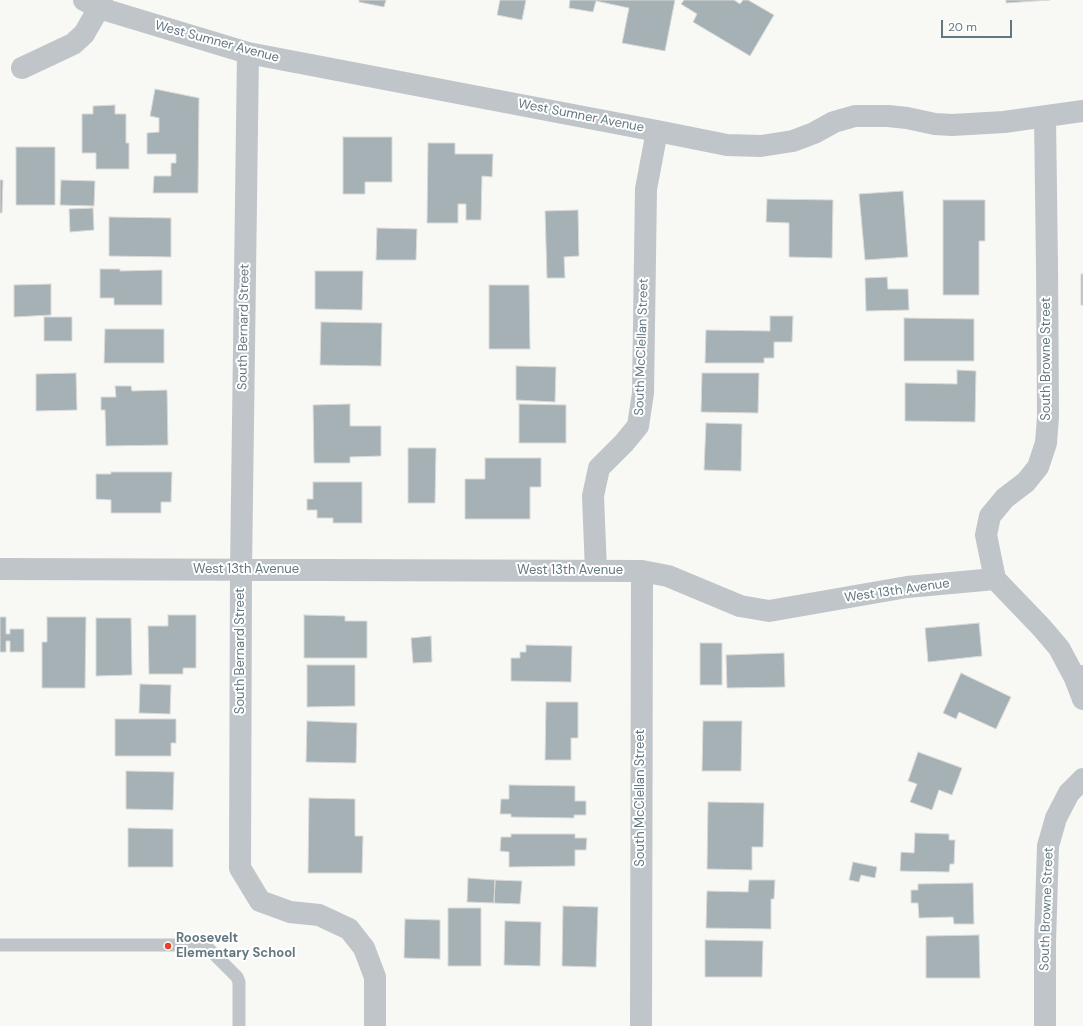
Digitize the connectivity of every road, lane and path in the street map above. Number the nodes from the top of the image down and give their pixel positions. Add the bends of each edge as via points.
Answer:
1 (95, 3) edge
2 (248, 53) junction
3 (22, 68) dead end
4 (1083, 111) edge
5 (1045, 117) junction
6 (657, 131) junction
7 (0, 569) edge
8 (241, 570) junction
9 (596, 571) junction
10 (642, 571) junction
11 (995, 579) junction
12 (1079, 677) edge
13 (1083, 698) edge
14 (1083, 779) edge
15 (0, 945) edge
16 (239, 1026) edge
17 (375, 1026) edge
18 (640, 1026) edge
19 (1045, 1026) edge

1 - 2 street, West Sumner Avenue
1 - 3 street via 84,34 73,44
2 - 6 street, West Sumner Avenue
2 - 8 street, South Bernard Street
4 - 5 street, West Sumner Avenue
5 - 6 street, West Sumner Avenue via 952,125 888,116 855,116 834,122 793,141 761,146 727,145
5 - 11 street, South Browne Street via 1048,417 1046,443 1038,467 990,516 986,535
6 - 9 street, South McClellan Street via 646,189 643,393 638,426 600,468 593,496
7 - 8 street, West 13th Avenue
8 - 9 street, West 13th Avenue
8 - 17 street, South Bernard Street via 240,868 260,900 290,912 319,915 349,929 364,948 375,976
9 - 10 street, West 13th Avenue
10 - 11 street, West 13th Avenue via 668,576 740,606 769,611 907,587
10 - 18 street, South McClellan Street
11 - 12 street via 1042,628
12 - 13 street
14 - 19 street, South Browne Street via 1069,793 1056,818 1048,846
15 - 16 lane via 197,945 209,949 239,982

